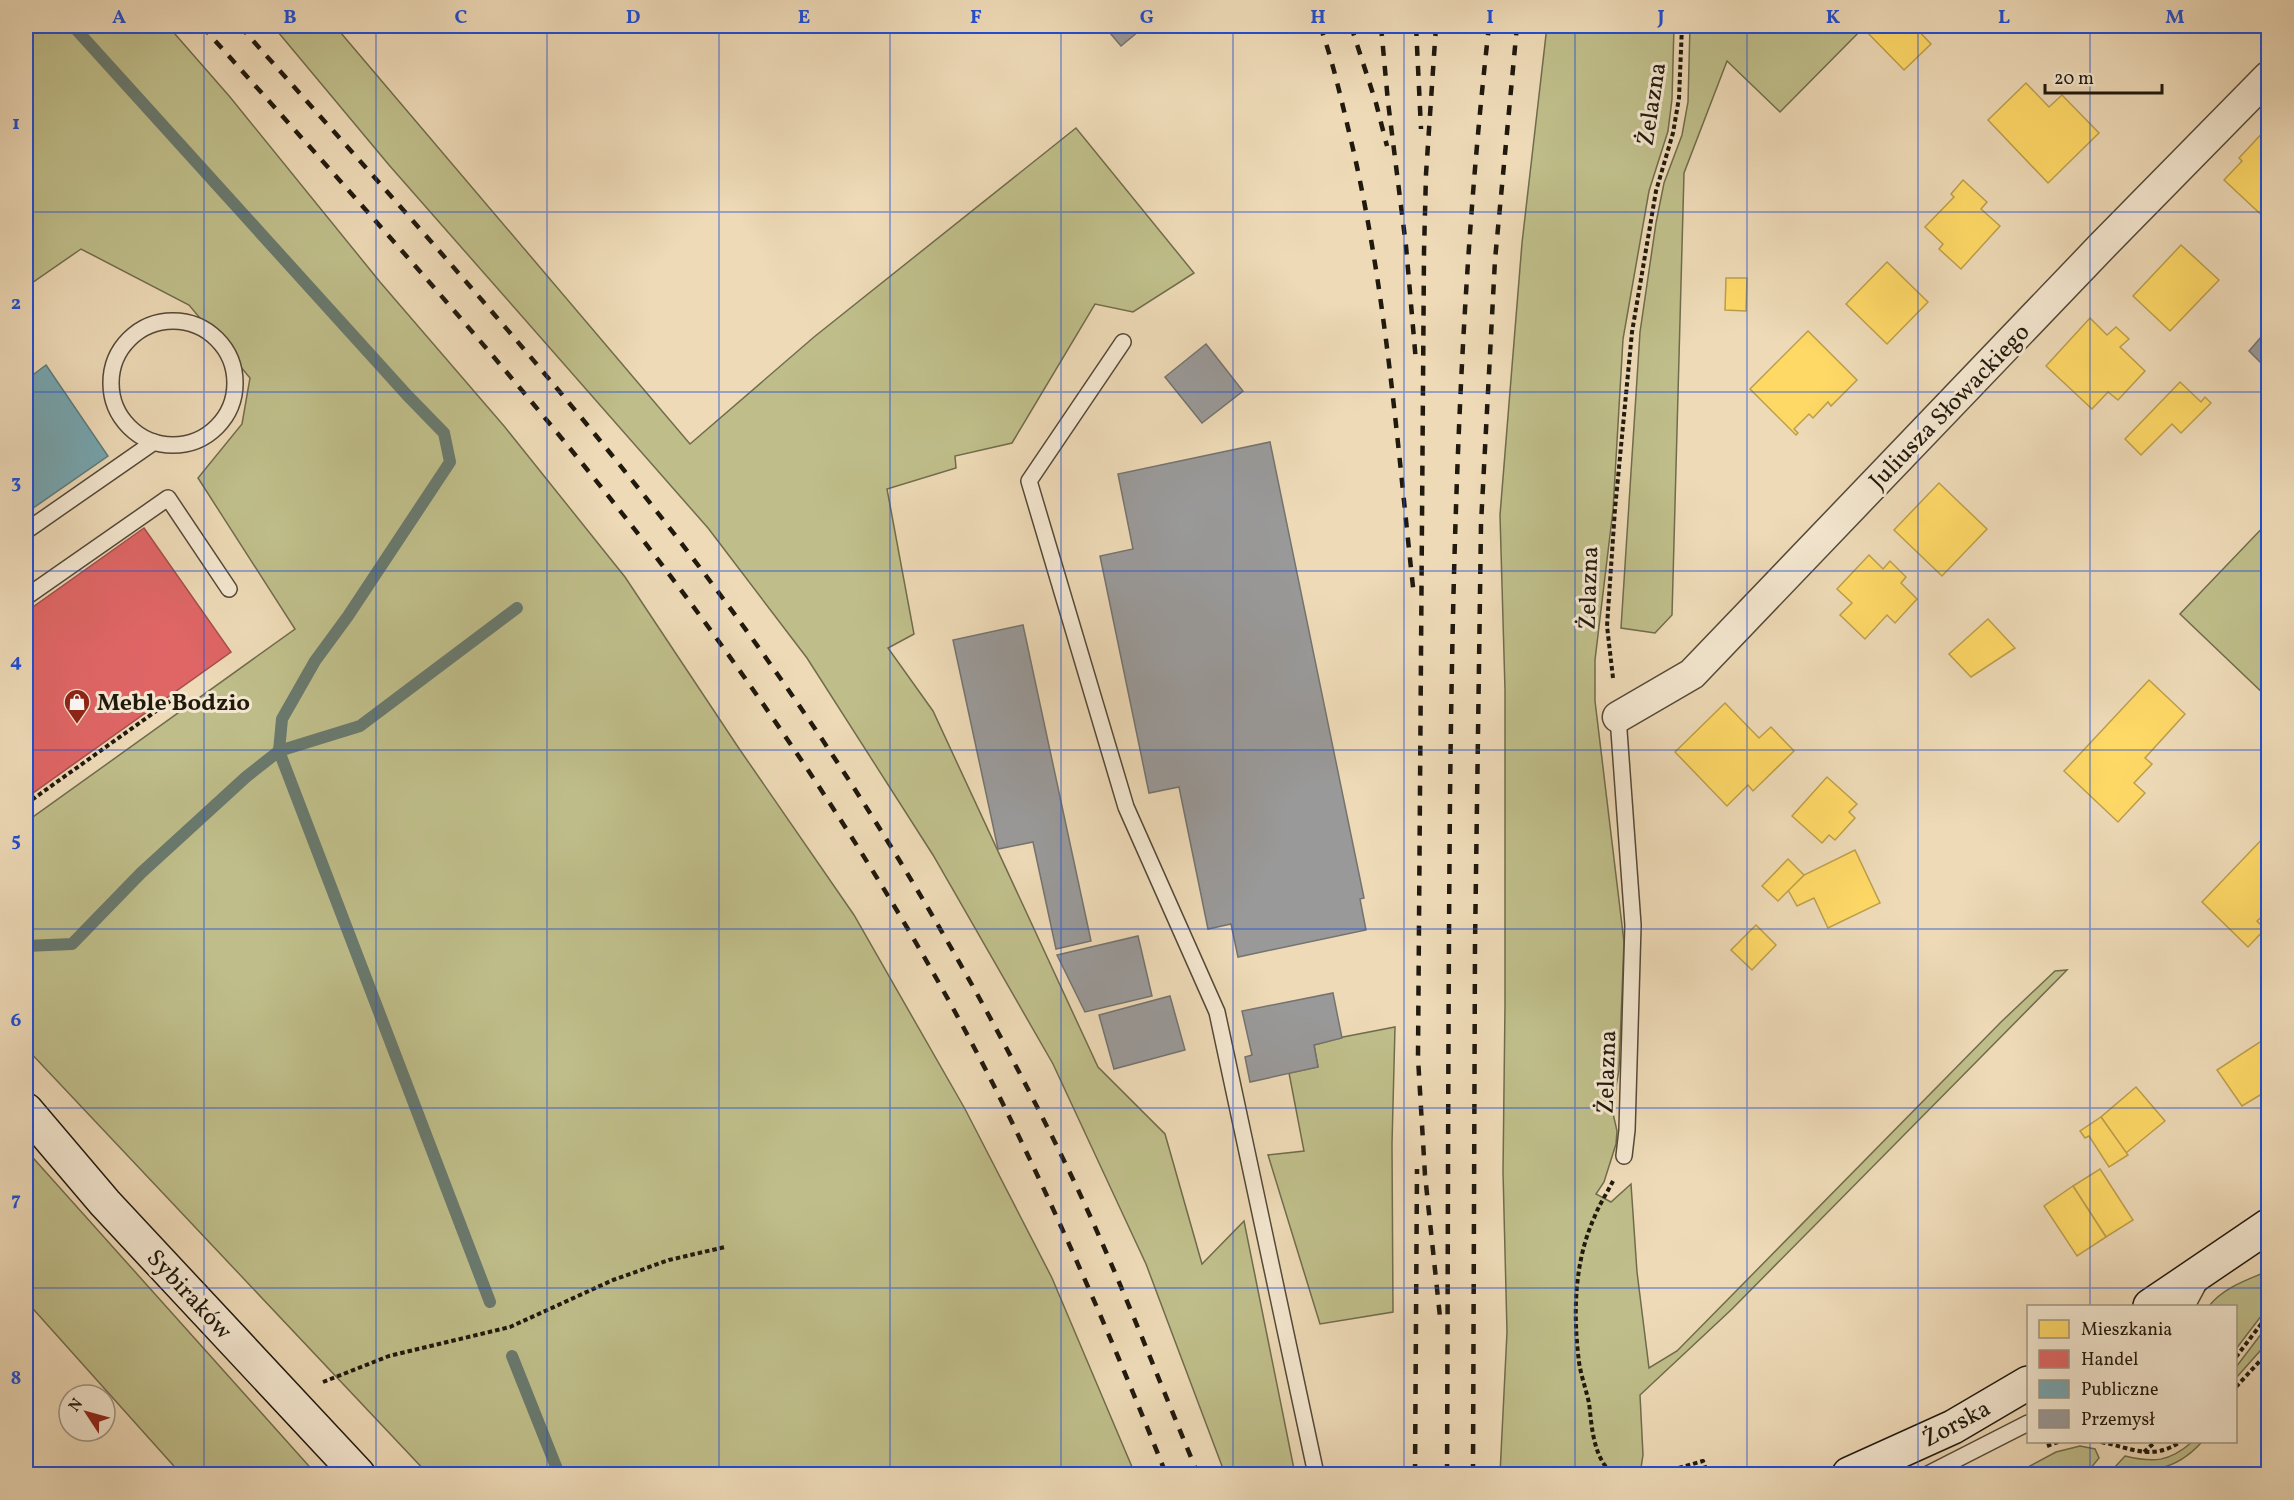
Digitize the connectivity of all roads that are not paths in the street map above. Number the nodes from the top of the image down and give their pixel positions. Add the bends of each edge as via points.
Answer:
1 (2268, 77) edge
2 (1123, 342) dead end
3 (154, 442) junction
4 (26, 531) edge
5 (229, 589) dead end
6 (26, 597) edge
7 (1618, 717) joint
8 (26, 1110) edge
9 (1624, 1156) road end
10 (2268, 1226) edge
11 (2209, 1266) junction
12 (2151, 1305) edge
13 (2188, 1305) edge
14 (2027, 1384) edge
15 (2027, 1424) edge
16 (358, 1474) edge
17 (1316, 1474) edge
18 (1849, 1474) edge
19 (1929, 1474) edge

1 - 7 street, Juliusza Słowackiego via 1692,674
2 - 17 lane via 1029,482 1126,807 1217,1012
3 - 3 lane via 192,442 210,433 224,420 233,402 233,363 224,346 209,331 189,322 168,320 147,326 130,338 117,355 111,375 112,397 121,417 135,432
3 - 4 lane
5 - 6 lane via 168,498
7 - 9 lane, Żelazna via 1633,925
8 - 16 main road, Sybiraków via 105,1203
10 - 11 main road
11 - 12 main road
11 - 13 lane
14 - 18 main road, Żorska via 1953,1427
15 - 19 lane

